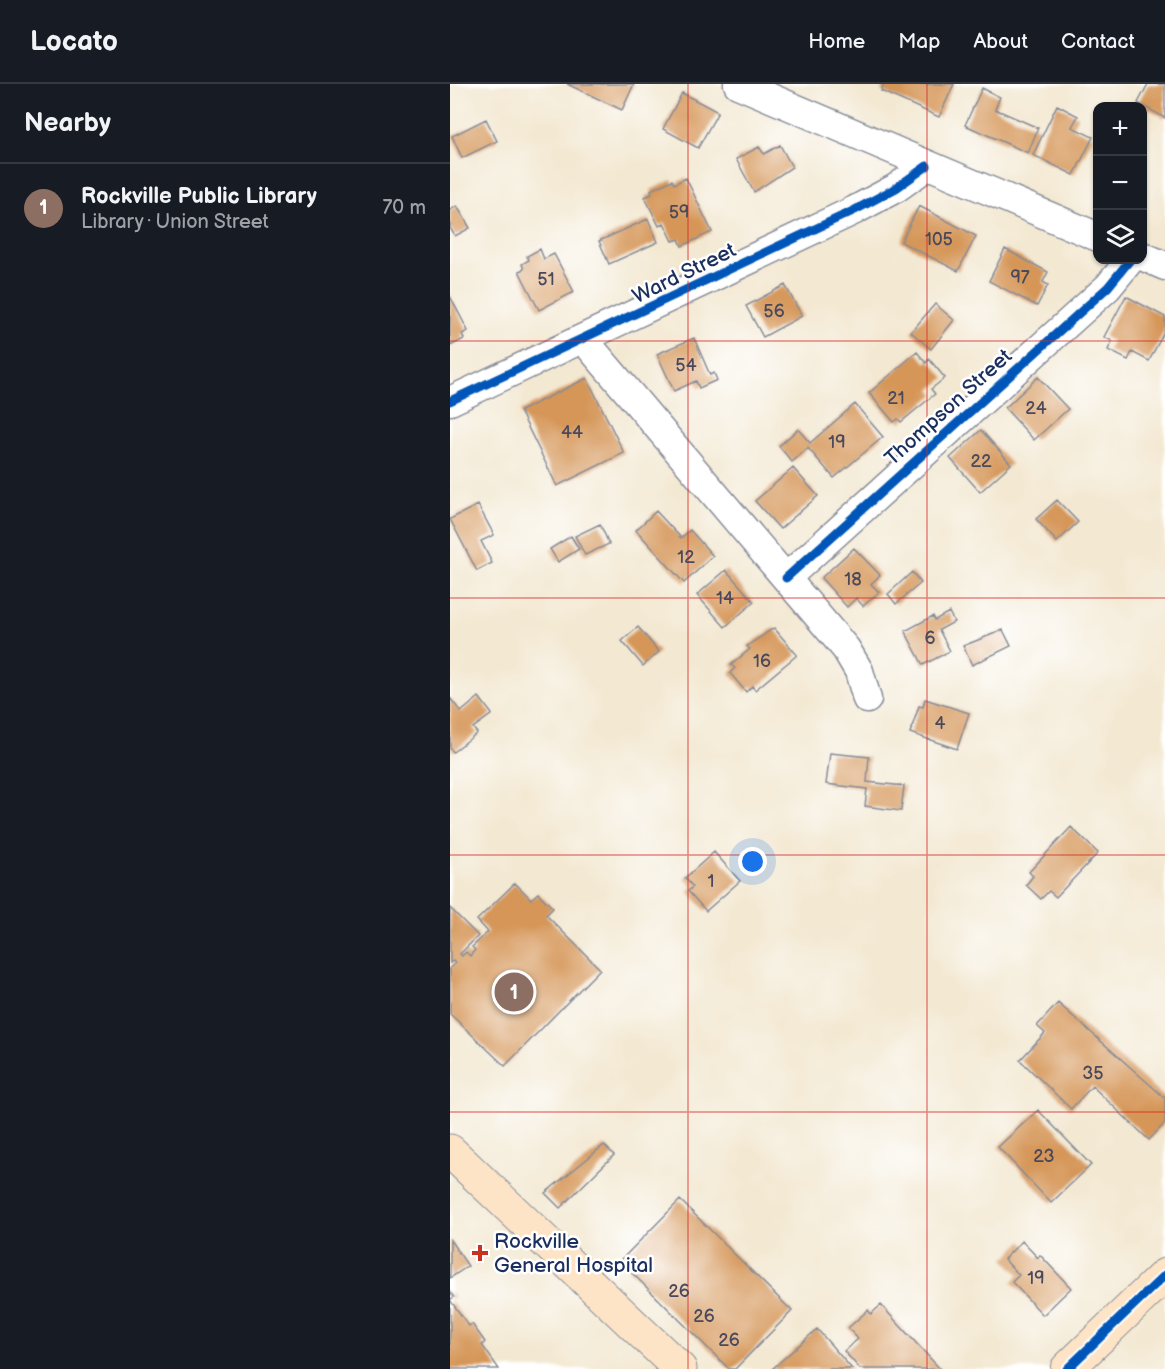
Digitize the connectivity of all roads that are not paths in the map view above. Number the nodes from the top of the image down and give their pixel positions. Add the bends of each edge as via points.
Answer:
1 (738, 84) edge
2 (927, 166) junction
3 (1093, 235) edge
4 (1147, 258) edge
5 (1127, 264) edge
6 (1165, 266) edge
7 (584, 340) junction
8 (450, 401) edge
9 (786, 578) junction
10 (867, 699) dead end
11 (450, 1151) edge
12 (1165, 1275) edge
13 (680, 1369) edge
14 (1068, 1369) edge

1 - 2 street
2 - 3 street
2 - 7 street, Ward Street via 879,198
4 - 6 street
5 - 9 street, Thompson Street via 1108,287
7 - 8 street, Ward Street
7 - 9 street
9 - 10 street via 853,658
11 - 13 main road
12 - 14 main road

